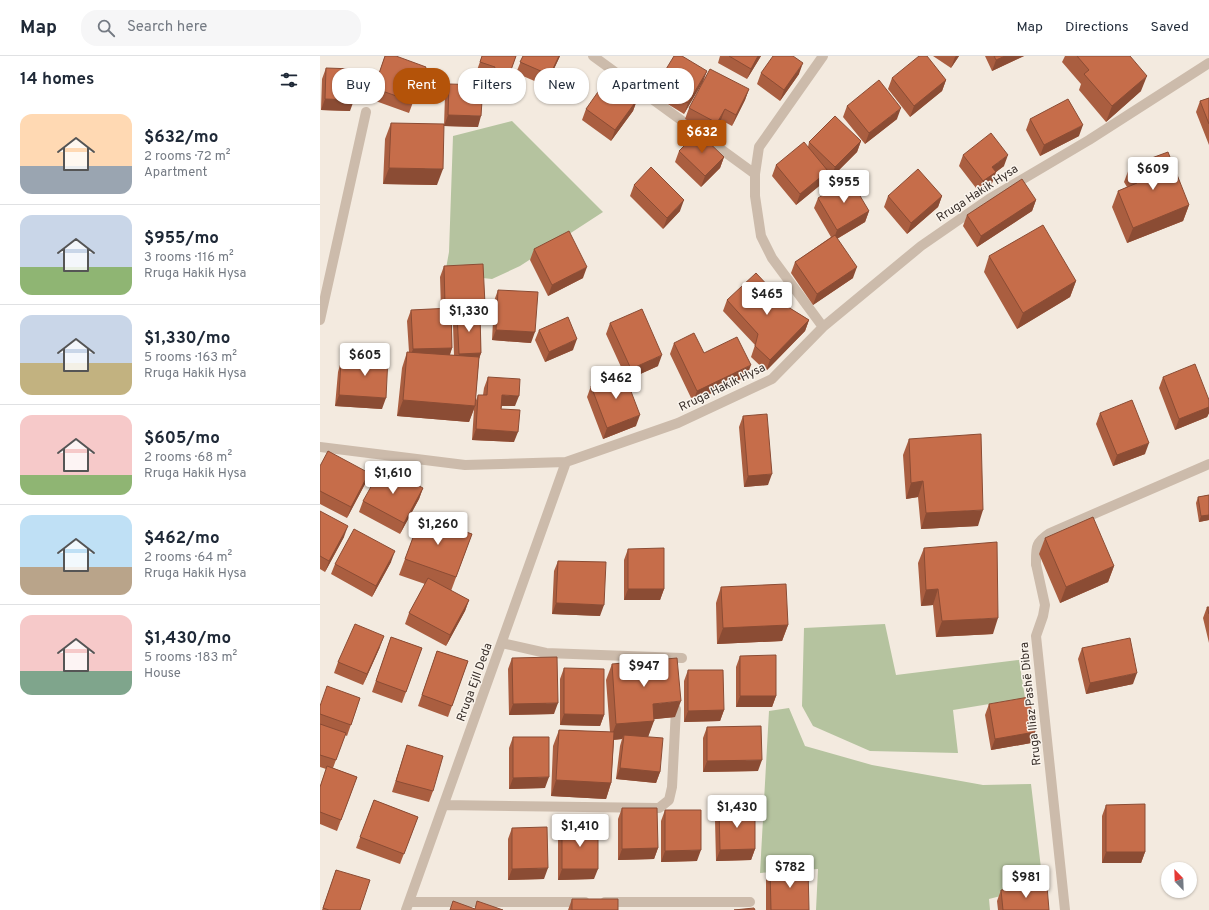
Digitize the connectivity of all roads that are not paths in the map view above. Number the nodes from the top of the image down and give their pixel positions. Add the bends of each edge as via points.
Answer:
1 (593, 56) edge
2 (823, 56) edge
3 (1209, 63) edge
4 (366, 112) dead end
5 (755, 174) junction
6 (320, 320) edge
7 (823, 327) junction
8 (320, 447) edge
9 (566, 462) junction
10 (1209, 464) edge
11 (502, 643) junction
12 (682, 658) dead end
13 (676, 709) edge
14 (444, 805) junction
15 (750, 902) dead end
16 (407, 906) edge
17 (1065, 910) edge

1 - 5 street
2 - 5 street via 759,147
3 - 7 street, Rruga Hakik Hysa via 1089,140 983,203 921,246
4 - 6 street
5 - 7 street via 755,196 761,236 772,258
7 - 9 street, Rruga Hakik Hysa via 772,379 678,423
8 - 9 street, Rruga Hakik Hysa via 465,465
9 - 11 street, Rruga Ejll Deda
10 - 17 street, Rruga Iliaz Pashë Dibra via 1050,533 1040,540 1036,548 1036,564 1045,605 1036,636
11 - 12 street via 546,652
11 - 14 street, Rruga Ejll Deda
13 - 14 street via 672,788 669,800 659,808
14 - 16 street, Rruga Ejll Deda
15 - 16 street

